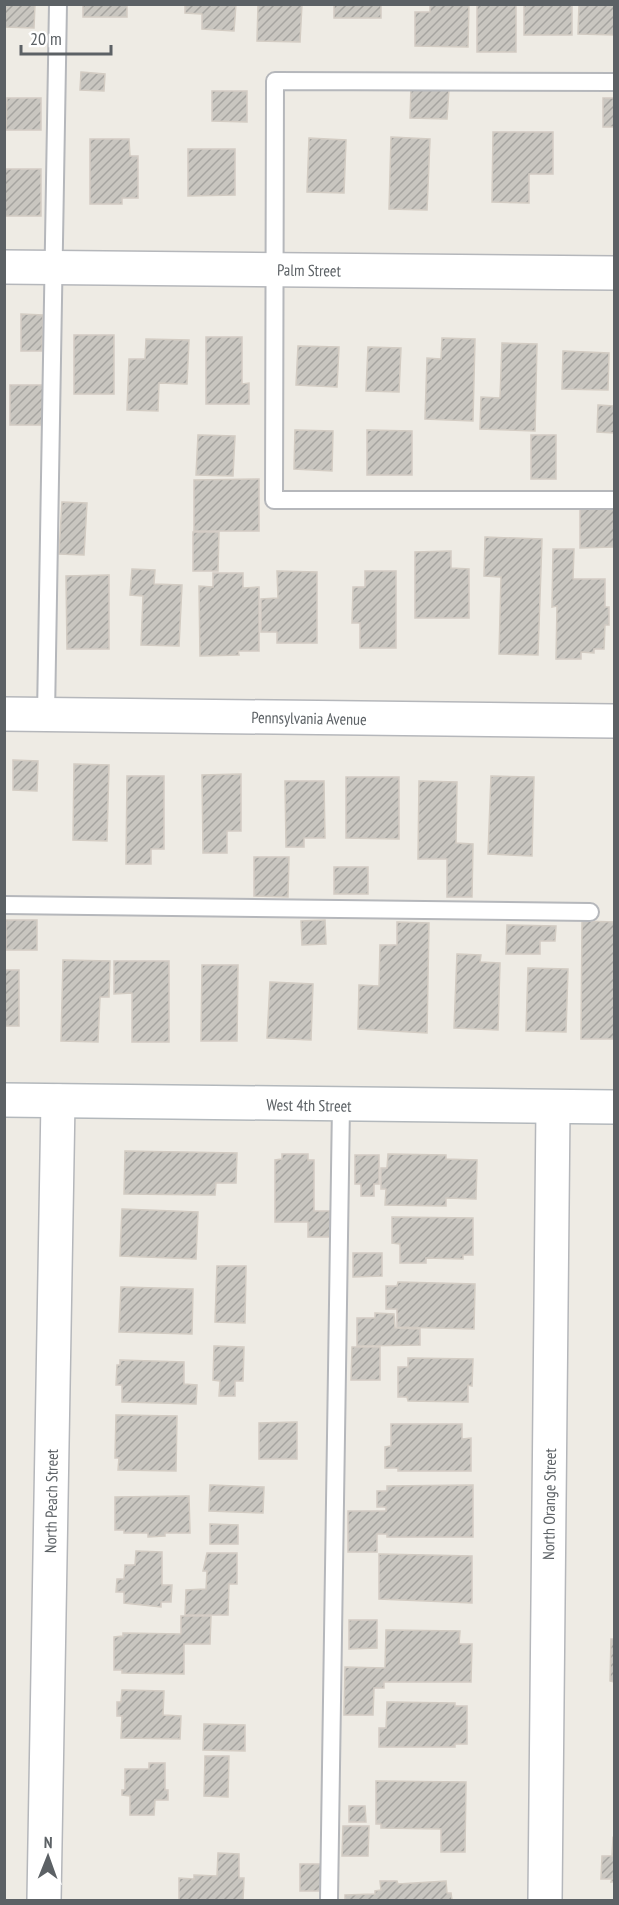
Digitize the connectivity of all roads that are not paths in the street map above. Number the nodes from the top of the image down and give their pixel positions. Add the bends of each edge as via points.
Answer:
1 (58, 4) edge
2 (615, 82) edge
3 (4, 267) edge
4 (54, 268) junction
5 (275, 270) junction
6 (615, 273) edge
7 (615, 500) edge
8 (4, 714) edge
9 (46, 715) junction
10 (615, 721) edge
11 (4, 905) edge
12 (590, 912) dead end
13 (4, 1100) edge
14 (58, 1101) junction
15 (341, 1105) junction
16 (615, 1107) edge
17 (553, 1108) junction
18 (44, 1900) edge
19 (329, 1900) edge
20 (545, 1900) edge

1 - 4 lane
2 - 5 lane via 275,81
3 - 4 street, Palm Street
4 - 5 street, Palm Street
4 - 9 lane
5 - 6 street, Palm Street
5 - 7 lane via 274,500
8 - 9 street, Pennsylvania Avenue
9 - 10 street, Pennsylvania Avenue
11 - 12 lane
13 - 14 street, West 4th Street
14 - 15 street, West 4th Street
14 - 18 street, North Peach Street
15 - 17 street, West 4th Street
15 - 19 lane
16 - 17 street, West 4th Street
17 - 20 street, North Orange Street

